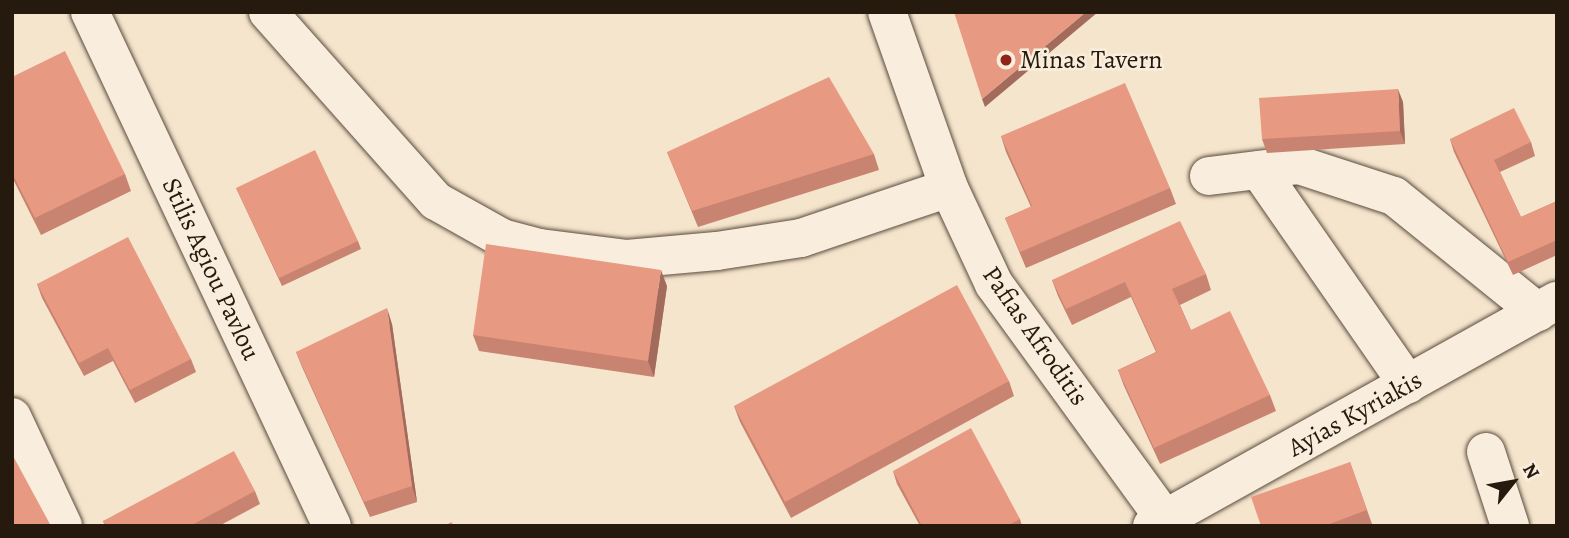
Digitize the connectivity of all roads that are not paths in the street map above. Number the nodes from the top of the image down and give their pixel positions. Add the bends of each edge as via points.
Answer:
1 (90, 12) edge
2 (268, 12) edge
3 (887, 12) edge
4 (1259, 170) junction
5 (1209, 176) dead end
6 (949, 188) junction
7 (1548, 306) edge
8 (1408, 384) junction
9 (12, 416) edge
10 (1486, 452) dead end
11 (1163, 524) edge
12 (63, 526) edge
13 (331, 526) edge
14 (1510, 526) edge

1 - 13 street, Stilis Agiou Pavlou
2 - 6 street via 436,201 502,238 540,248 627,259 717,251 801,238
3 - 6 street, Pafias Afroditis
4 - 5 street
4 - 7 street via 1298,165 1394,196
4 - 8 street
6 - 11 street, Pafias Afroditis via 993,284
7 - 8 street, Ayias Kyriakis
8 - 11 street, Ayias Kyriakis
9 - 12 street
10 - 14 street

